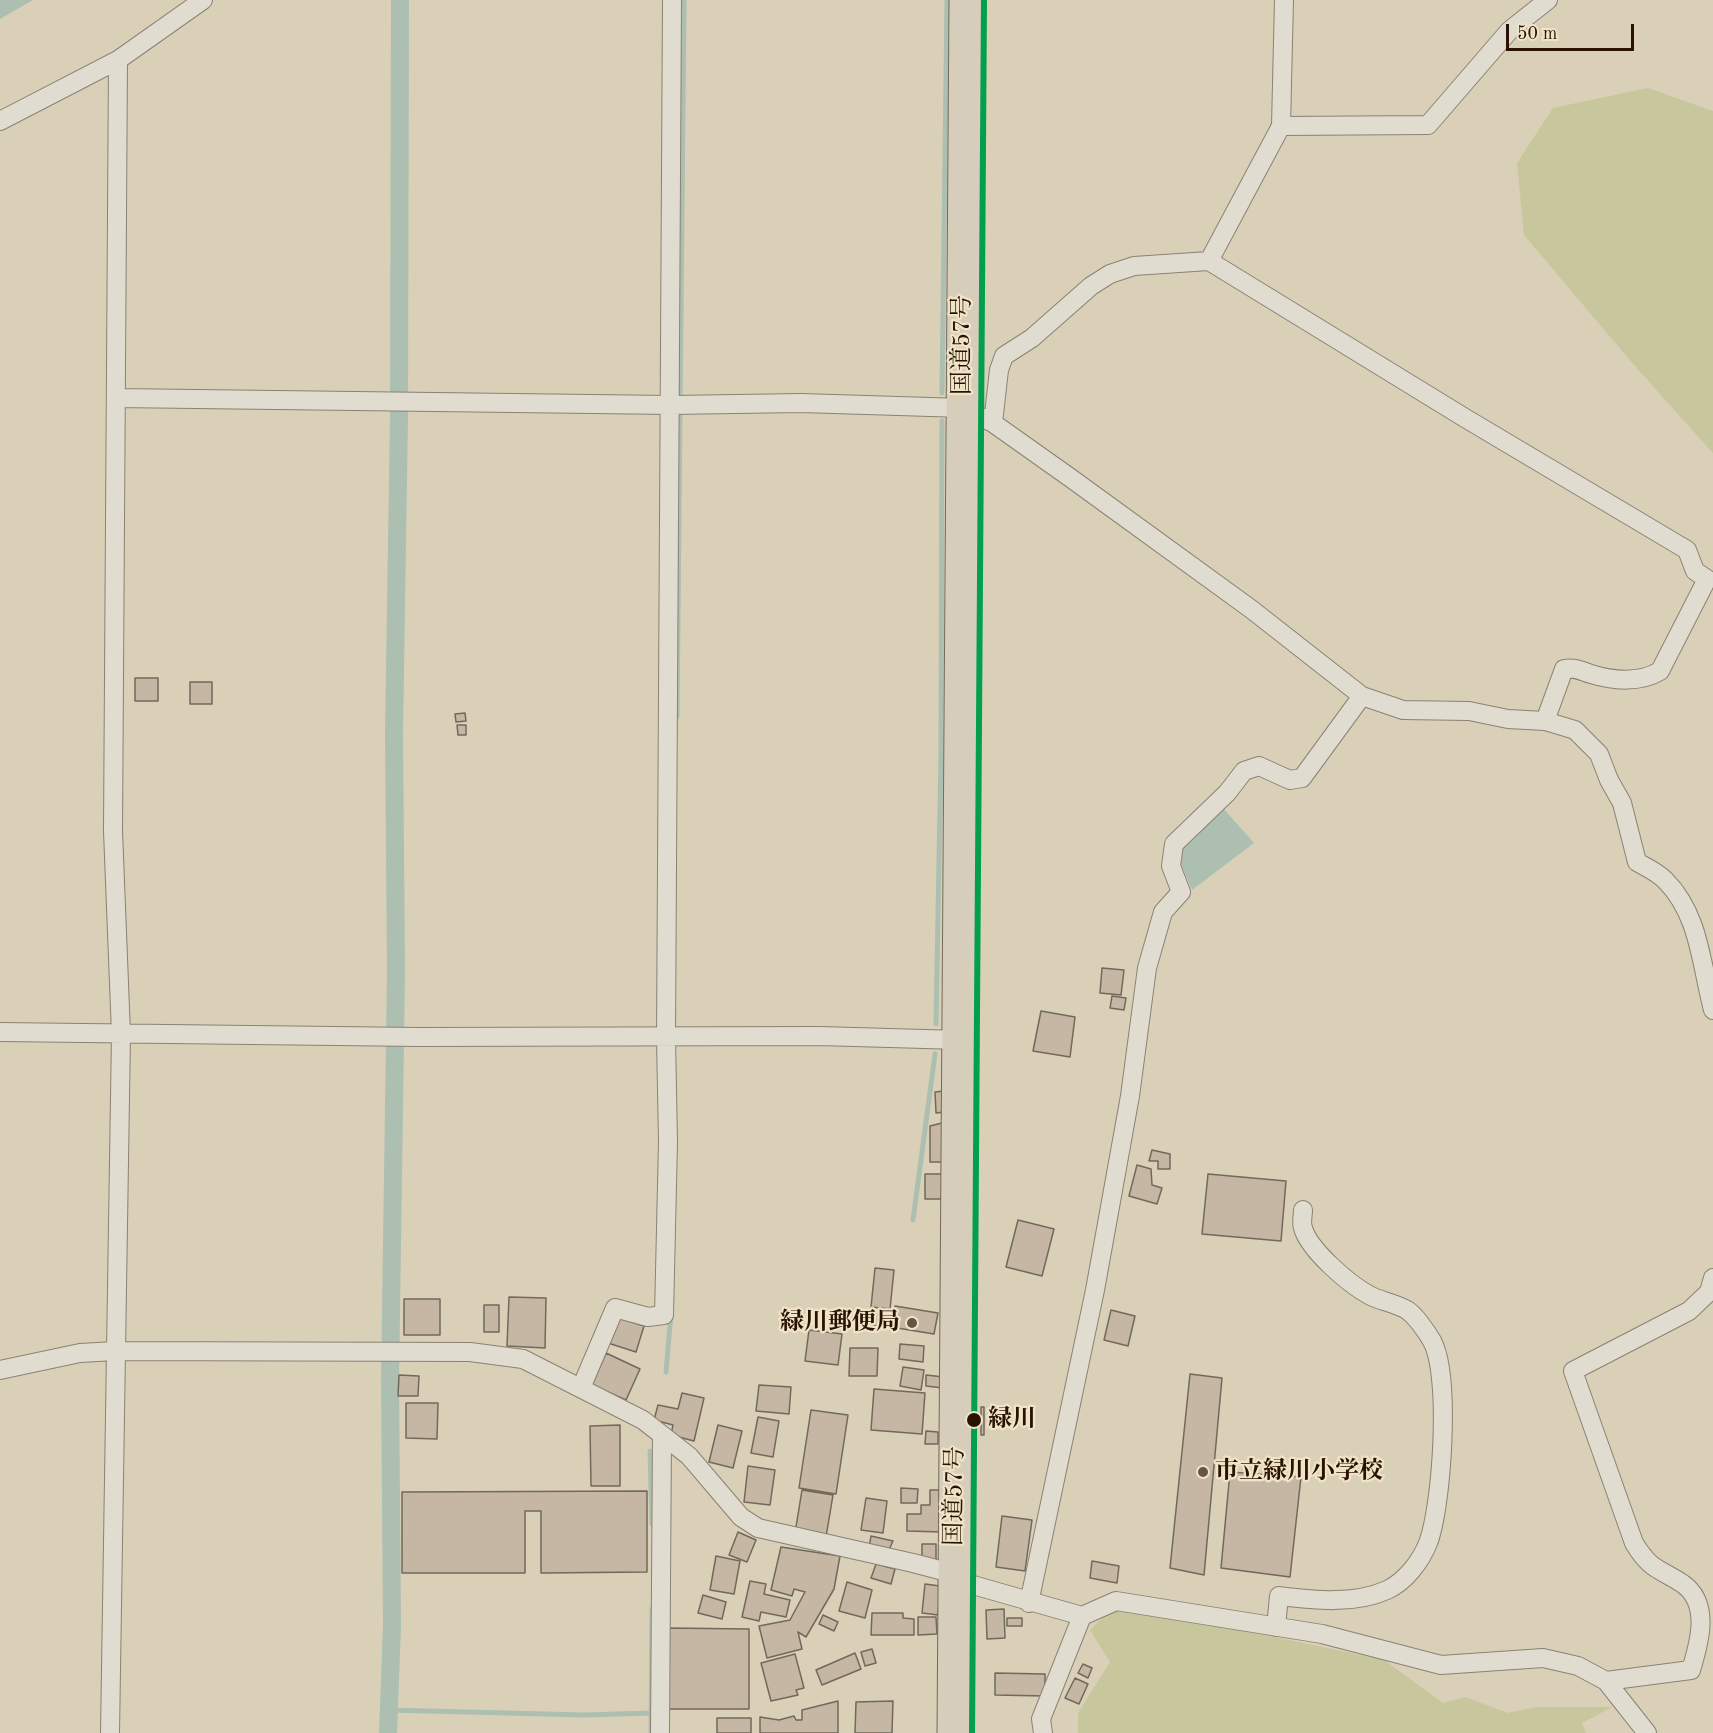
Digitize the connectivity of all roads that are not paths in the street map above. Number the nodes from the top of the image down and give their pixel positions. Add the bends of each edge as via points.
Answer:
1 (203, 0) edge
2 (672, 0) edge
3 (966, 0) edge
4 (1284, 0) edge
5 (1548, 0) edge
6 (118, 60) junction
7 (0, 121) edge
8 (1281, 126) junction
9 (1209, 261) junction
10 (117, 398) junction
11 (670, 405) junction
12 (963, 408) junction
13 (993, 423) junction
14 (1362, 696) junction
15 (1545, 721) junction
16 (1713, 1010) edge
17 (0, 1032) edge
18 (121, 1034) junction
19 (666, 1038) junction
20 (960, 1040) junction
21 (1303, 1210) dead end
22 (1713, 1278) edge
23 (116, 1351) junction
24 (0, 1371) edge
25 (581, 1388) junction
26 (662, 1435) junction
27 (954, 1574) junction
28 (1029, 1603) junction
29 (1082, 1616) junction
30 (1275, 1627) junction
31 (1606, 1680) junction
32 (110, 1733) edge
33 (660, 1733) edge
34 (954, 1733) edge
35 (1043, 1733) edge
36 (1647, 1733) edge

1 - 6 street
2 - 11 street
3 - 12 highway, 国道57号
4 - 8 street
5 - 8 street via 1510,30 1428,125
6 - 7 street
6 - 10 street
8 - 9 street
9 - 13 street via 1134,266 1091,286 1032,338 1005,356 999,370
9 - 15 street via 1687,550 1695,572 1707,579 1660,671 1636,680 1564,669
10 - 11 street
10 - 18 street via 113,831
11 - 12 street via 801,403
11 - 19 street
12 - 13 street
12 - 20 highway, 国道57号
13 - 14 street via 1251,609
14 - 15 street via 1403,710 1469,711
14 - 28 street via 1302,778 1290,780 1259,766 1244,771 1174,844 1172,866 1181,892 1163,912 1147,968 1130,1096 1095,1290
15 - 16 street via 1575,730 1599,754 1622,804 1637,862 1664,878 1685,905 1698,938
17 - 18 street
18 - 19 street
18 - 23 street
19 - 20 street via 819,1036
19 - 25 street via 664,1315 648,1317 615,1308
20 - 27 highway, 国道57号
21 - 30 street via 1303,1228 1336,1272 1368,1294 1408,1310 1433,1343 1442,1384 1442,1448 1428,1543 1412,1570 1388,1590 1356,1598 1279,1596
22 - 31 street via 1709,1292 1689,1311 1574,1371 1634,1543 1645,1561 1684,1585 1697,1601 1701,1624 1690,1670
23 - 24 street via 80,1353
23 - 25 street via 470,1352 523,1359
23 - 32 street
25 - 26 street via 643,1420
26 - 27 street via 689,1456 741,1518 758,1528
26 - 33 street
27 - 28 street via 973,1585
27 - 34 highway, 国道57号
28 - 29 street
29 - 30 street via 1116,1601
29 - 35 street via 1041,1719
30 - 31 street via 1322,1634 1441,1665 1543,1658 1578,1666
31 - 36 street

